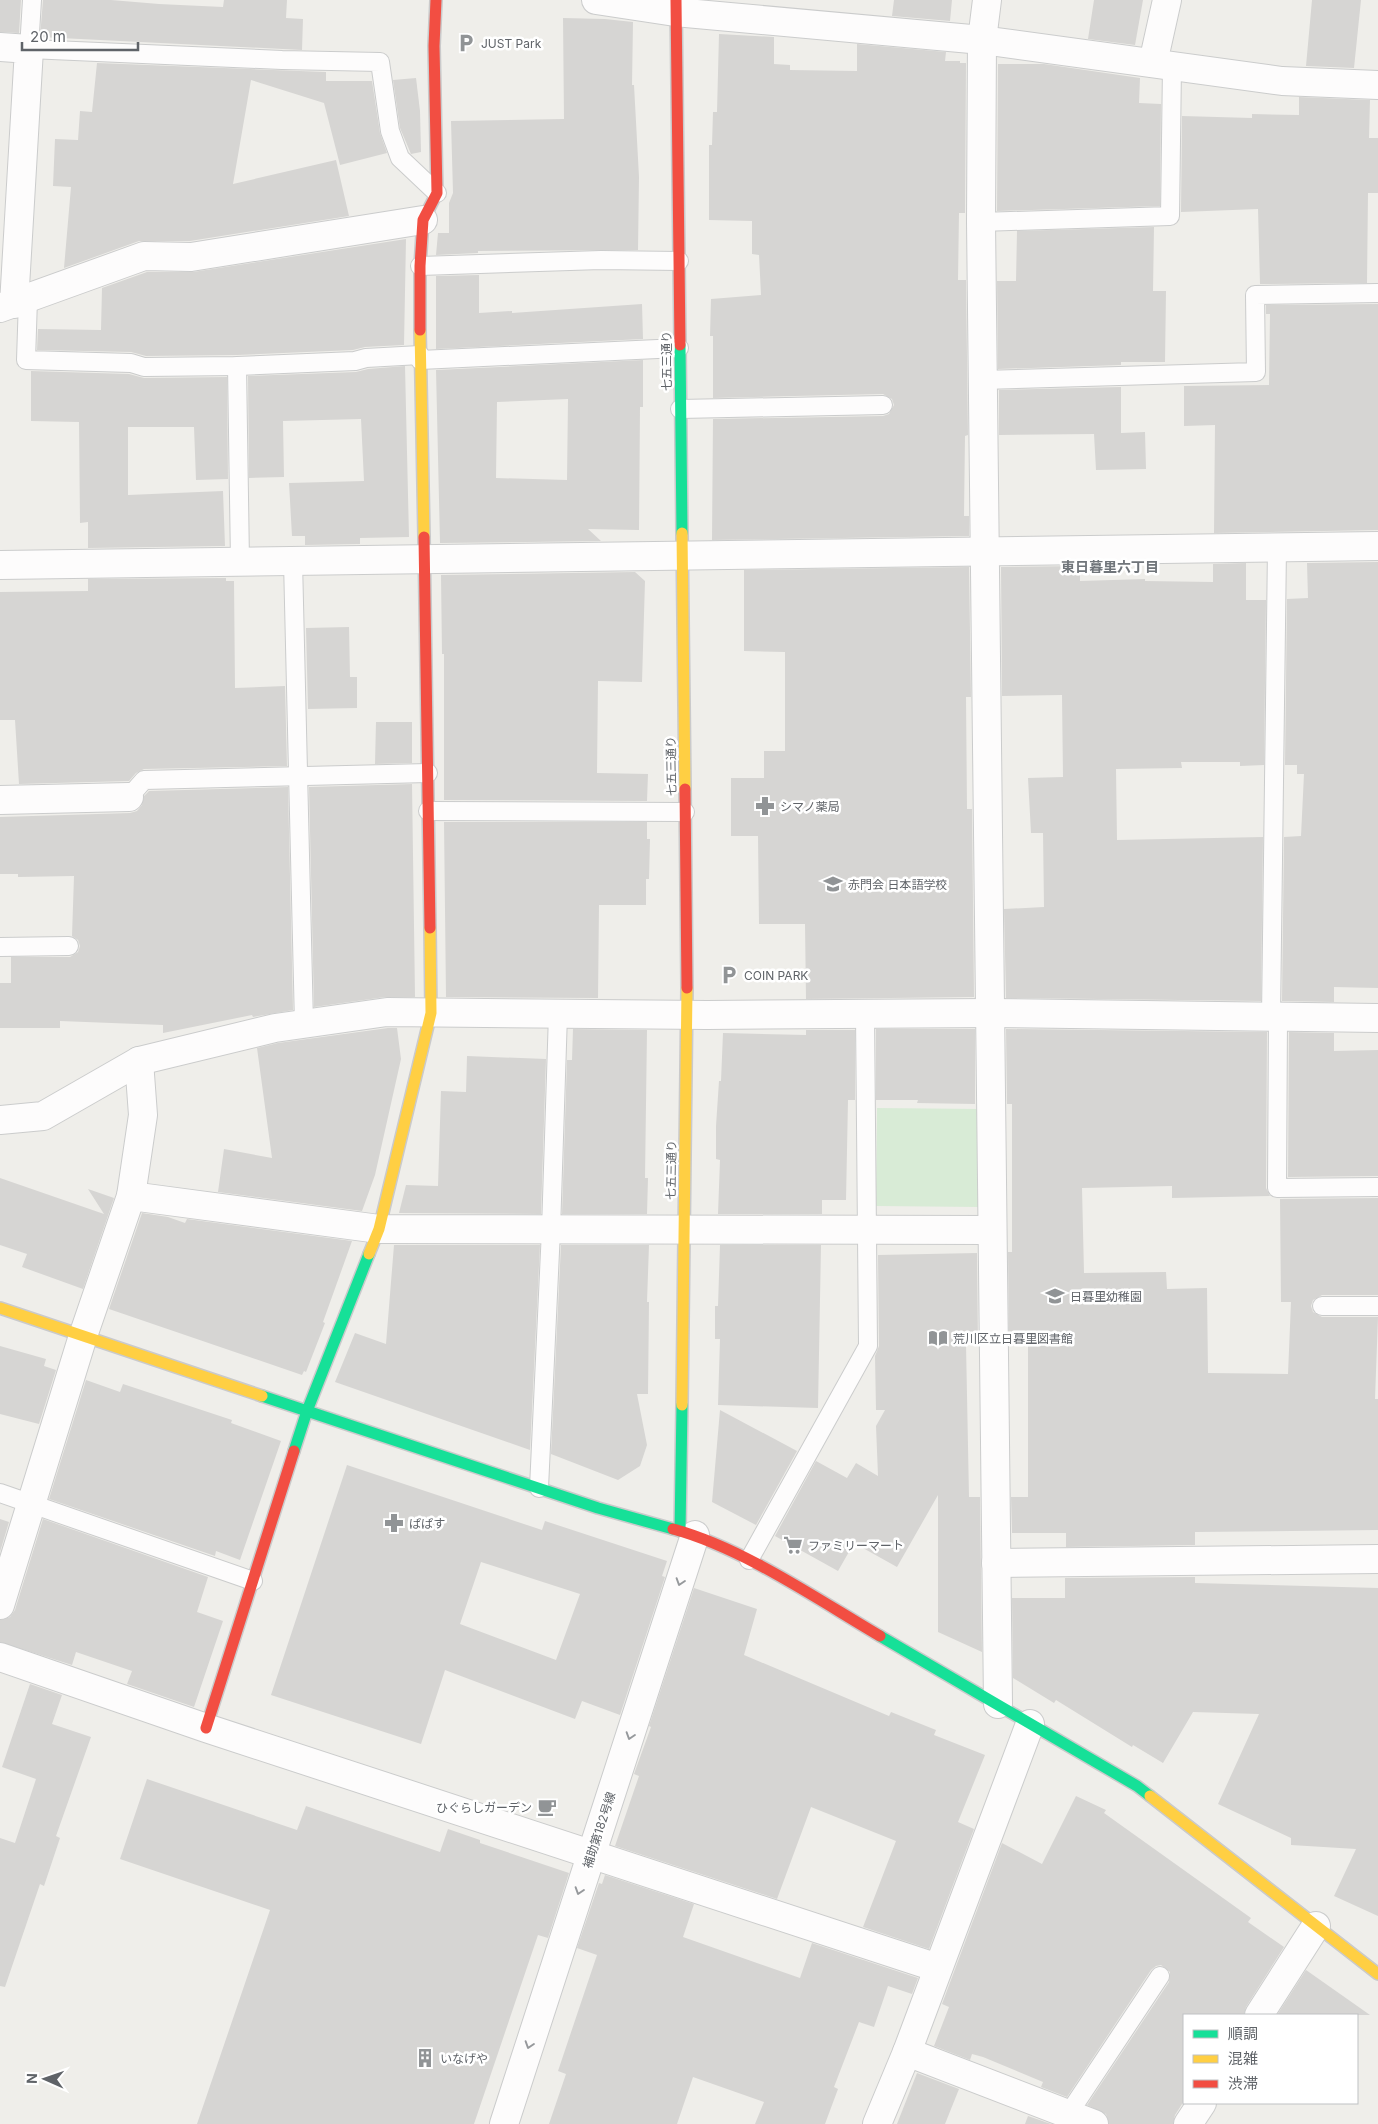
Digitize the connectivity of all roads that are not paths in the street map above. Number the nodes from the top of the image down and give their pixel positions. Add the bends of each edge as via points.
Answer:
1 (32, 0) edge
2 (436, 0) edge
3 (596, 0) edge
4 (987, 0) edge
5 (1167, 0) edge
6 (675, 6) edge
7 (982, 40) junction
8 (0, 47) edge
9 (29, 49) junction
10 (1163, 65) junction
11 (1378, 85) edge
12 (437, 193) junction
13 (423, 220) junction
14 (981, 222) junction
15 (679, 261) junction
16 (420, 266) junction
17 (1378, 293) edge
18 (14, 304) edge
19 (679, 348) junction
20 (420, 357) junction
21 (237, 366) junction
22 (982, 380) junction
23 (883, 405) dead end
24 (680, 409) junction
25 (1378, 546) edge
26 (1276, 547) junction
27 (984, 551) junction
28 (682, 556) junction
29 (425, 560) junction
30 (293, 561) junction
31 (240, 562) junction
32 (0, 565) edge
33 (428, 773) junction
34 (297, 776) junction
35 (128, 797) joint
36 (0, 800) edge
37 (428, 811) junction
38 (685, 812) junction
39 (69, 946) dead end
40 (0, 947) edge
41 (431, 1013) junction
42 (990, 1013) junction
43 (558, 1014) junction
44 (865, 1014) junction
45 (687, 1015) junction
46 (1274, 1016) junction
47 (1378, 1018) edge
48 (304, 1024) junction
49 (139, 1061) junction
50 (0, 1120) edge
51 (1378, 1187) edge
52 (132, 1196) junction
53 (379, 1229) junction
54 (866, 1229) junction
55 (551, 1230) junction
56 (684, 1230) junction
57 (992, 1230) junction
58 (1322, 1306) dead end
59 (1378, 1306) edge
60 (0, 1308) edge
61 (83, 1336) junction
62 (307, 1411) junction
63 (539, 1488) junction
64 (0, 1493) edge
65 (32, 1503) junction
66 (688, 1533) junction
67 (1378, 1559) edge
68 (749, 1560) junction
69 (996, 1563) junction
70 (253, 1581) junction
71 (0, 1605) edge
72 (0, 1657) edge
73 (998, 1704) junction
74 (1030, 1724) junction
75 (206, 1728) junction
76 (591, 1854) junction
77 (1316, 1926) junction
78 (938, 1968) junction
79 (1378, 1974) edge
80 (1160, 1976) dead end
81 (1259, 2014) edge
82 (907, 2052) junction
83 (1201, 2104) edge
84 (1068, 2113) junction
85 (504, 2124) edge
86 (877, 2124) edge
87 (1094, 2124) edge
88 (1188, 2124) edge

1 - 9 lane
2 - 12 street
3 - 6 street
4 - 7 street
5 - 10 street
6 - 7 street
6 - 15 street, 七五三通り
7 - 10 street
7 - 14 street
8 - 9 street
9 - 12 lane via 380,62 390,131 400,158
9 - 18 street
10 - 11 street via 1282,81
10 - 14 lane via 1170,216
12 - 13 street
13 - 16 street
13 - 18 street via 191,256 144,256
14 - 22 street
15 - 16 lane
15 - 19 street, 七五三通り
16 - 20 street
17 - 22 lane via 1255,295 1256,372
18 - 21 lane via 26,360 131,363 144,367
19 - 20 lane
19 - 24 street, 七五三通り
20 - 21 lane
20 - 29 street
21 - 31 lane
22 - 27 street
23 - 24 lane
24 - 28 street, 七五三通り
25 - 26 street
26 - 27 street
26 - 46 lane
27 - 28 street
27 - 42 street
28 - 29 street
28 - 38 street, 七五三通り
29 - 30 street
29 - 33 street
30 - 31 street
30 - 34 lane
31 - 32 street
33 - 34 lane
33 - 37 street
34 - 35 lane via 144,780
34 - 48 lane
35 - 36 street
37 - 38 lane
37 - 41 street
38 - 45 street, 七五三通り
39 - 40 lane
41 - 43 street
41 - 48 street via 387,1012
41 - 53 street
42 - 44 street
42 - 46 street
42 - 57 street
43 - 45 street
43 - 55 lane
44 - 45 street
44 - 54 lane
45 - 56 street, 七五三通り
46 - 47 street
46 - 51 lane via 1277,1188
48 - 49 street
49 - 50 street via 43,1116
49 - 52 street via 143,1115
52 - 53 street
52 - 61 street
53 - 55 street
53 - 62 street
54 - 56 street
54 - 57 street
54 - 68 lane via 868,1346
55 - 56 street
55 - 63 lane
56 - 66 street, 七五三通り
57 - 69 street
58 - 59 lane
60 - 61 street
61 - 62 street
61 - 65 street
62 - 63 street
62 - 70 street
63 - 66 street
64 - 65 lane
65 - 70 lane
65 - 71 street
66 - 68 street
66 -> 76 street, 補助第182号線
67 - 69 street
68 - 73 street
69 - 73 street
70 - 75 street
72 - 75 street
73 - 74 street
74 - 77 street via 1137,1786
74 - 78 street
75 - 76 street
76 - 78 street
76 -> 85 street, 補助第182号線
77 - 79 street
77 - 81 street
78 - 82 street
80 - 84 lane
82 - 84 street
82 - 86 street
83 - 88 street
84 - 87 street

